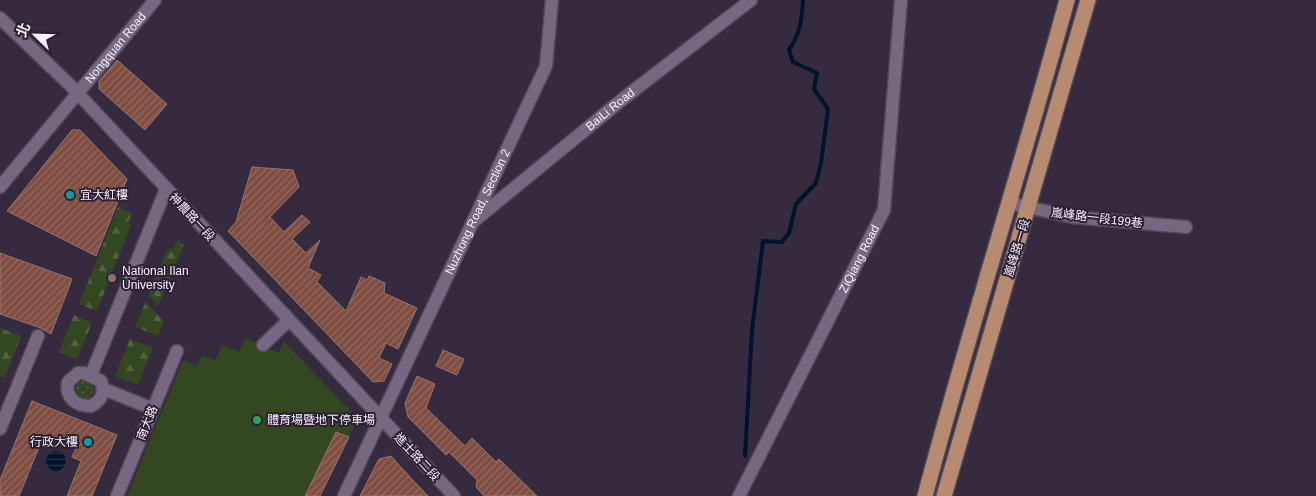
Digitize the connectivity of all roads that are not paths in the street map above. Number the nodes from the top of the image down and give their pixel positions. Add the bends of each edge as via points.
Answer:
1 (155, 0) edge
2 (552, 0) edge
3 (751, 0) edge
4 (901, 0) edge
5 (1067, 0) edge
6 (1088, 0) edge
7 (0, 18) edge
8 (77, 94) junction
9 (0, 187) edge
10 (166, 189) junction
11 (1009, 203) junction
12 (1029, 209) junction
13 (472, 223) junction
14 (1186, 227) dead end
15 (289, 320) junction
16 (38, 336) dead end
17 (263, 345) dead end
18 (177, 350) dead end
19 (91, 375) junction
20 (104, 389) junction
21 (153, 409) junction
22 (381, 418) junction
23 (0, 429) edge
24 (117, 496) edge
25 (344, 496) edge
26 (454, 496) edge
27 (739, 496) edge
28 (926, 496) edge
29 (944, 496) edge

1 - 8 street, Nongquan Road
2 - 13 street, Nuzhong Road, Section 2 via 546,66
3 - 13 street, BaiLi Road
4 - 27 street, ZiQiang Road via 884,210
5 - 11 main road, 嵐峰路一段
6 - 12 main road, 嵐峰路一段
7 - 8 street, 神農路一段
8 - 9 street, Nongquan Road
8 - 10 street, 神農路一段
10 - 15 street, 神農路一段
10 - 19 street
11 - 12 street, 嵐峰路一段199巷
11 - 28 main road, 嵐峰路一段
12 - 14 street, 嵐峰路一段199巷 via 1072,217
12 - 29 main road, 嵐峰路一段
13 - 22 street, Nuzhong Road, Section 2
15 - 17 street
15 - 22 street, 神農路一段
16 - 23 street
18 - 21 street, 南大路
19 - 20 street via 101,381
19 - 20 street via 78,373 72,376 67,390 71,400 91,406 102,396
20 - 21 street
21 - 24 street, 南大路
22 - 25 street, Nuzhong Road, Section 2
22 - 26 street, 進士路二段

